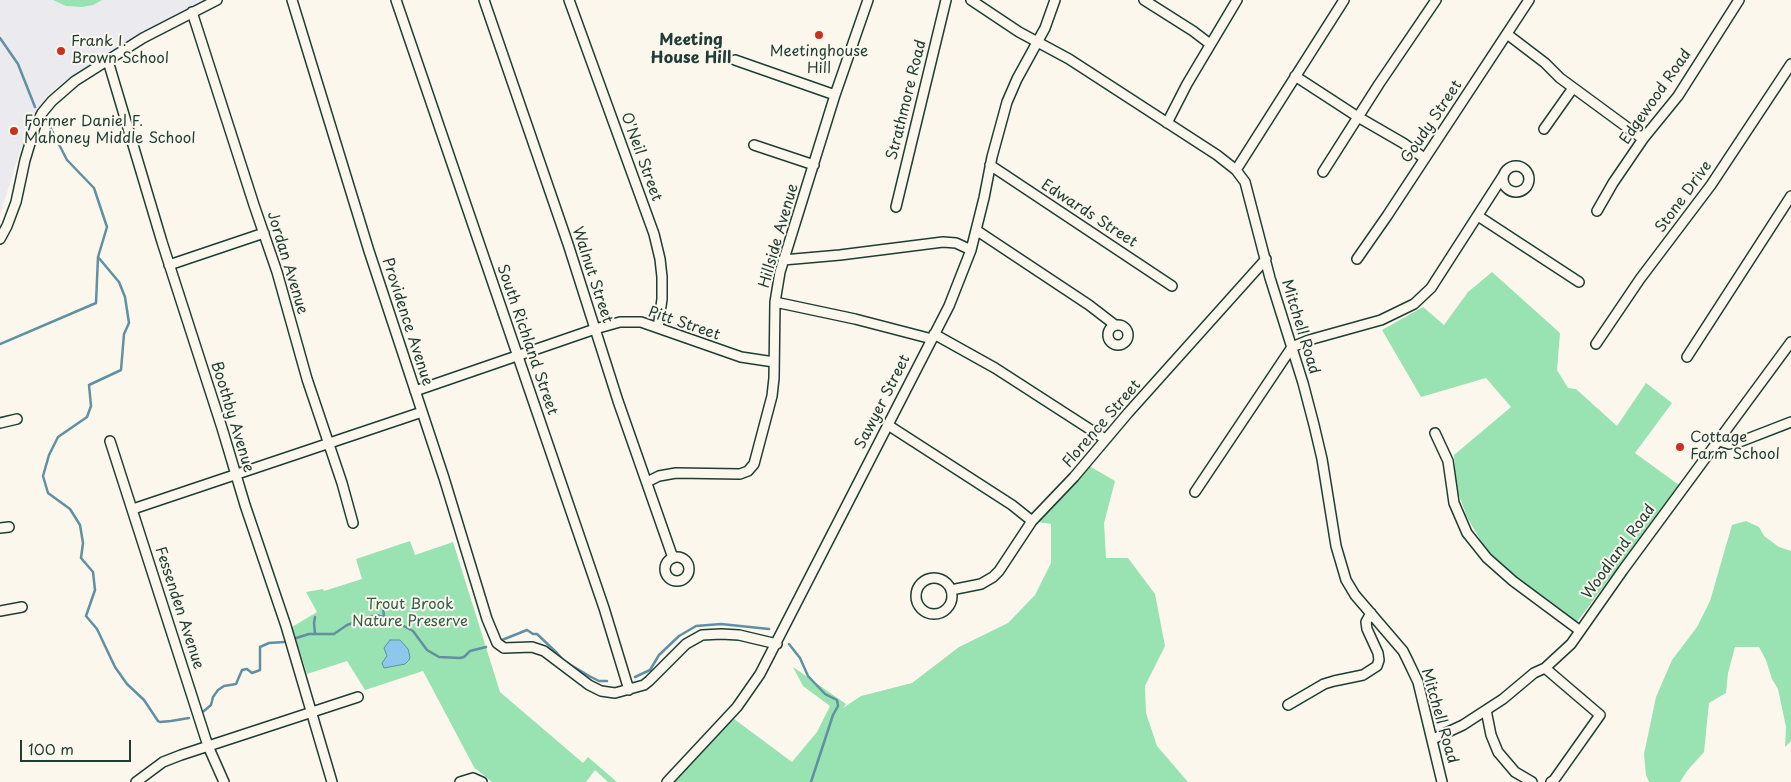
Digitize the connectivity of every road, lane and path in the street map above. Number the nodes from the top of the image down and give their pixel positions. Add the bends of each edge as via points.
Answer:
1 (217, 0) edge
2 (292, 0) edge
3 (396, 0) edge
4 (484, 0) edge
5 (569, 0) edge
6 (868, 0) edge
7 (946, 0) edge
8 (971, 0) edge
9 (1055, 0) edge
10 (1237, 0) edge
11 (1344, 0) edge
12 (1436, 0) edge
13 (1529, 0) edge
14 (1739, 0) edge
15 (1147, 1) edge
16 (192, 12) junction
17 (1507, 34) junction
18 (1038, 42) junction
19 (1210, 44) junction
20 (735, 60) dead end
21 (108, 61) junction
22 (1791, 64) edge
23 (1295, 76) junction
24 (1573, 88) junction
25 (835, 95) junction
26 (1358, 117) junction
27 (1167, 123) junction
28 (1544, 130) dead end
29 (1643, 139) junction
30 (754, 145) dead end
31 (1424, 158) junction
32 (814, 165) junction
33 (990, 165) junction
34 (1236, 170) junction
35 (1323, 172) dead end
36 (1503, 176) junction
37 (1510, 191) junction
38 (1791, 196) edge
39 (1490, 197) junction
40 (896, 207) dead end
41 (1597, 211) dead end
42 (1478, 216) junction
43 (976, 230) junction
44 (264, 233) junction
45 (0, 239) edge
46 (971, 250) junction
47 (1266, 259) junction
48 (1356, 259) dead end
49 (783, 260) junction
50 (169, 264) junction
51 (1579, 282) dead end
52 (1172, 286) dead end
53 (775, 302) junction
54 (1115, 325) dead end
55 (658, 328) junction
56 (595, 329) junction
57 (933, 336) junction
58 (1791, 342) edge
59 (1596, 344) dead end
60 (1292, 347) junction
61 (518, 357) junction
62 (1687, 357) dead end
63 (774, 362) junction
64 (415, 391) junction
65 (422, 412) junction
66 (17, 420) dead end
67 (1791, 422) edge
68 (0, 423) edge
69 (888, 425) junction
70 (1435, 433) dead end
71 (1105, 439) junction
72 (110, 441) dead end
73 (1719, 441) junction
74 (329, 444) junction
75 (236, 474) junction
76 (647, 482) junction
77 (1195, 492) dead end
78 (133, 509) junction
79 (1032, 520) junction
80 (353, 523) dead end
81 (673, 558) dead end
82 (951, 590) junction
83 (22, 607) dead end
84 (0, 611) edge
85 (1371, 613) junction
86 (1579, 630) junction
87 (777, 644) junction
88 (1545, 668) junction
89 (629, 690) junction
90 (358, 697) dead end
91 (1288, 705) dead end
92 (1486, 710) junction
93 (310, 714) junction
94 (1433, 739) junction
95 (208, 746) junction
96 (136, 782) edge
97 (224, 782) edge
98 (332, 782) edge
99 (460, 782) edge
100 (482, 782) edge
101 (668, 782) edge
102 (1442, 782) edge
103 (1532, 782) edge
104 (1551, 782) edge

1 - 16 street
2 - 64 street, Providence Avenue
3 - 61 street, South Richland Street
4 - 56 street, Walnut Street
5 - 55 street, O'Neil Street via 654,234 662,277
6 - 25 street, Hillside Avenue
7 - 40 street, Strathmore Road
8 - 18 street, Mitchell Road
9 - 18 street, Sawyer Street
10 - 19 street
11 - 23 street
12 - 26 street
13 - 17 street, Goudy Street
14 - 29 street, Edgewood Road via 1678,96
15 - 19 street
16 - 21 street
16 - 44 street, Jordan Avenue
17 - 24 street
17 - 31 street, Goudy Street
18 - 27 street, Mitchell Road
18 - 33 street, Sawyer Street via 1007,102
19 - 27 street
20 - 25 street
21 - 45 street via 59,93 42,113 25,160 16,202
21 - 50 street, Boothby Avenue
22 - 59 street, Stone Drive via 1711,186 1640,279
23 - 26 street
23 - 34 street
24 - 28 street
24 - 29 street
25 - 32 street, Hillside Avenue
26 - 31 street via 1403,142
26 - 35 street
27 - 34 street, Mitchell Road
29 - 41 street, Edgewood Road
30 - 32 street
31 - 48 street, Goudy Street
32 - 49 street, Hillside Avenue
33 - 43 street, Sawyer Street
33 - 52 street, Edwards Street
34 - 47 street, Mitchell Road via 1248,190
36 - 37 street via 1504,185
36 - 37 street via 1515,165 1523,167 1529,174 1527,187 1520,192
36 - 39 street
37 - 39 street
38 - 62 street
39 - 42 street
42 - 51 street
42 - 60 street via 1431,288 1414,304 1381,320
43 - 46 street, Sawyer Street
43 - 54 street
44 - 50 street
44 - 74 street, Jordan Avenue
46 - 49 street via 956,243 943,242
46 - 57 street, Sawyer Street
47 - 60 street, Mitchell Road
47 - 71 street, Florence Street
49 - 53 street, Hillside Avenue
50 - 75 street, Boothby Avenue
53 - 57 street
53 - 63 street, Hillside Avenue
55 - 56 street, Pitt Street via 641,322 620,322
55 - 63 street, Pitt Street via 741,357
56 - 61 street, Pitt Street
56 - 76 street, Walnut Street
57 - 69 street, Sawyer Street
57 - 71 street via 996,368
58 - 73 street, Woodland Road
60 - 77 street
60 - 85 street, Mitchell Road via 1314,425 1340,563 1355,595
61 - 64 street, Pitt Street
61 - 89 street, South Richland Street
63 - 76 street, Hillside Avenue via 772,396 754,464 748,471 740,474 676,473
64 - 65 street, Providence Avenue
65 - 74 street
65 - 89 street, Providence Avenue via 497,643 504,648 532,647 544,651 601,691
66 - 68 street
67 - 73 street via 1742,441 1729,444
69 - 79 street
69 - 87 street, Sawyer Street
70 - 86 street via 1448,462 1454,503 1467,533 1487,558 1513,582
71 - 79 street, Florence Street
72 - 78 street, Fessenden Avenue
73 - 86 street, Woodland Road
74 - 75 street
74 - 80 street, Jordan Avenue
75 - 78 street
75 - 93 street, Boothby Avenue via 286,626
76 - 81 street, Walnut Street
78 - 95 street, Fessenden Avenue
79 - 82 street, Florence Street via 993,577 975,586
82 - 82 street via 941,579 929,579 918,587 918,603 927,612 942,612 951,601
83 - 84 street
85 - 91 street via 1366,630 1378,653 1377,666 1363,675 1324,684
85 - 94 street, Mitchell Road via 1407,659 1418,682
86 - 88 street, Woodland Road via 1571,644
87 - 89 street via 739,636 702,635 686,644 649,681
87 - 101 street, Sawyer Street via 738,707
88 - 92 street, Woodland Road
88 - 104 street via 1600,715
90 - 93 street
92 - 94 street, Woodland Road via 1463,726
92 - 103 street via 1491,735 1505,763
93 - 95 street
93 - 98 street, Boothby Avenue
94 - 102 street, Mitchell Road
95 - 96 street via 163,762
95 - 97 street, Fessenden Avenue
99 - 100 street via 473,778

